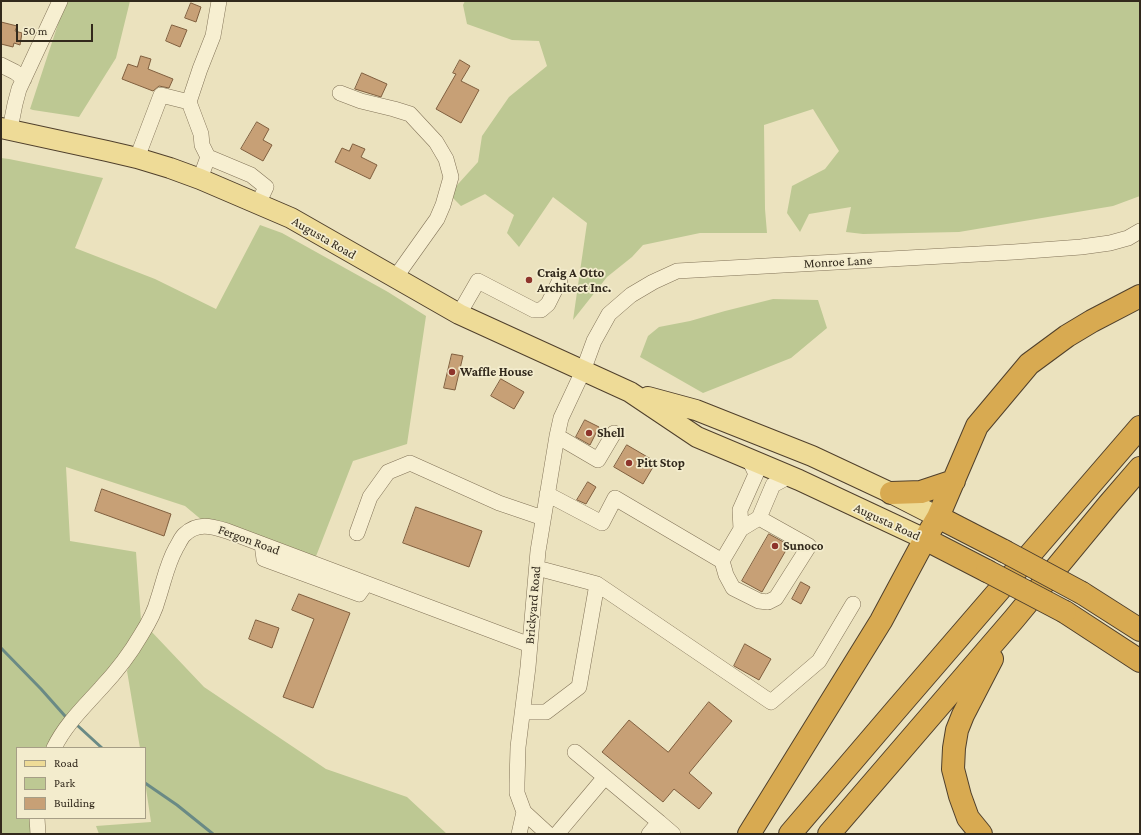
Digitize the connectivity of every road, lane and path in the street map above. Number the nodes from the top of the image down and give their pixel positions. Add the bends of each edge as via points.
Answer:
1 (60, 1) edge
2 (219, 1) edge
3 (1, 65) edge
4 (24, 79) junction
5 (340, 92) dead end
6 (189, 102) junction
7 (5, 128) edge
8 (208, 157) junction
9 (137, 158) junction
10 (200, 179) junction
11 (258, 204) junction
12 (1140, 231) edge
13 (395, 278) junction
14 (560, 280) dead end
15 (1140, 296) edge
16 (458, 314) junction
17 (583, 371) junction
18 (630, 392) junction
19 (1140, 427) edge
20 (614, 433) dead end
21 (557, 436) junction
22 (749, 459) junction
23 (1140, 468) edge
24 (790, 476) junction
25 (954, 481) junction
26 (891, 493) junction
27 (547, 494) junction
28 (938, 517) junction
29 (543, 518) junction
30 (759, 518) junction
31 (740, 529) junction
32 (357, 533) dead end
33 (925, 539) junction
34 (722, 561) junction
35 (537, 568) junction
36 (597, 584) junction
37 (853, 604) dead end
38 (1014, 619) junction
39 (1140, 630) edge
40 (530, 646) junction
41 (1122, 649) junction
42 (1140, 660) edge
43 (1140, 672) edge
44 (523, 712) junction
45 (54, 747) edge
46 (575, 752) dead end
47 (605, 777) junction
48 (524, 812) junction
49 (37, 819) edge
50 (659, 822) junction
51 (38, 834) edge
52 (518, 834) edge
53 (548, 834) edge
54 (557, 834) edge
55 (649, 834) edge
56 (673, 834) edge
57 (749, 834) edge
58 (790, 834) edge
59 (829, 834) edge
60 (981, 834) edge

1 - 4 street
2 - 6 street via 214,36
3 - 4 street
4 - 7 street
5 - 13 street via 361,102 410,114 436,142 446,158 451,177 437,219
6 - 8 street
6 - 9 street via 161,95
7 - 9 main road, Augusta Road
8 - 10 street
8 - 11 street via 250,175 266,186
9 - 10 main road, Augusta Road
10 - 11 main road, Augusta Road
11 - 13 main road, Augusta Road via 291,218
12 - 17 street, Monroe Lane via 1128,238 1110,243 1066,248 677,271 631,295 608,314
13 - 16 main road, Augusta Road
14 - 16 street via 548,304 541,310 534,310 478,280
15 - 25 highway via 1067,336 1029,364 977,426
16 - 17 main road, Augusta Road
17 - 18 main road, Augusta Road
17 - 21 street, Brickyard Road via 561,418
18 - 22 main road, Augusta Road via 698,437
18 - 26 main road, Augusta Road via 696,410 812,456
19 - 58 highway
20 - 21 street via 598,460
21 - 27 street, Brickyard Road
22 - 24 main road, Augusta Road
22 - 31 street via 756,474 740,510
23 - 38 highway
24 - 30 street via 773,486
24 - 33 main road, Augusta Road
25 - 26 highway via 921,492
25 - 28 highway
26 - 28 main road, Augusta Road
27 - 29 street, Brickyard Road
27 - 34 street via 602,523 615,498
28 - 33 highway
28 - 39 highway, Augusta Road, bridge via 1082,593
29 - 32 street via 498,503 410,463 388,472 370,497
29 - 35 street, Brickyard Road
30 - 31 street
30 - 34 street via 809,546 776,598 768,602 759,601 733,588
31 - 34 street
33 - 41 highway, Augusta Road, bridge via 1065,612
33 - 57 highway via 881,621
35 - 36 street
35 - 40 street, Brickyard Road
36 - 37 street via 771,702 819,661
36 - 44 street via 579,687 546,712
38 - 59 highway
38 - 60 highway via 963,715 954,748 953,769 960,796 968,818
40 - 44 street, Brickyard Road
40 - 45 street, Fergon Road via 227,531 199,526 190,529 183,536 169,563 158,600 142,634 120,666 69,723
41 - 42 highway, Augusta Road
41 - 43 highway
44 - 48 street, Brickyard Road via 518,747 517,793
46 - 47 street
47 - 50 street
47 - 54 street
48 - 52 street
48 - 53 street, Brickyard Road
49 - 51 street
50 - 55 street
50 - 56 street

